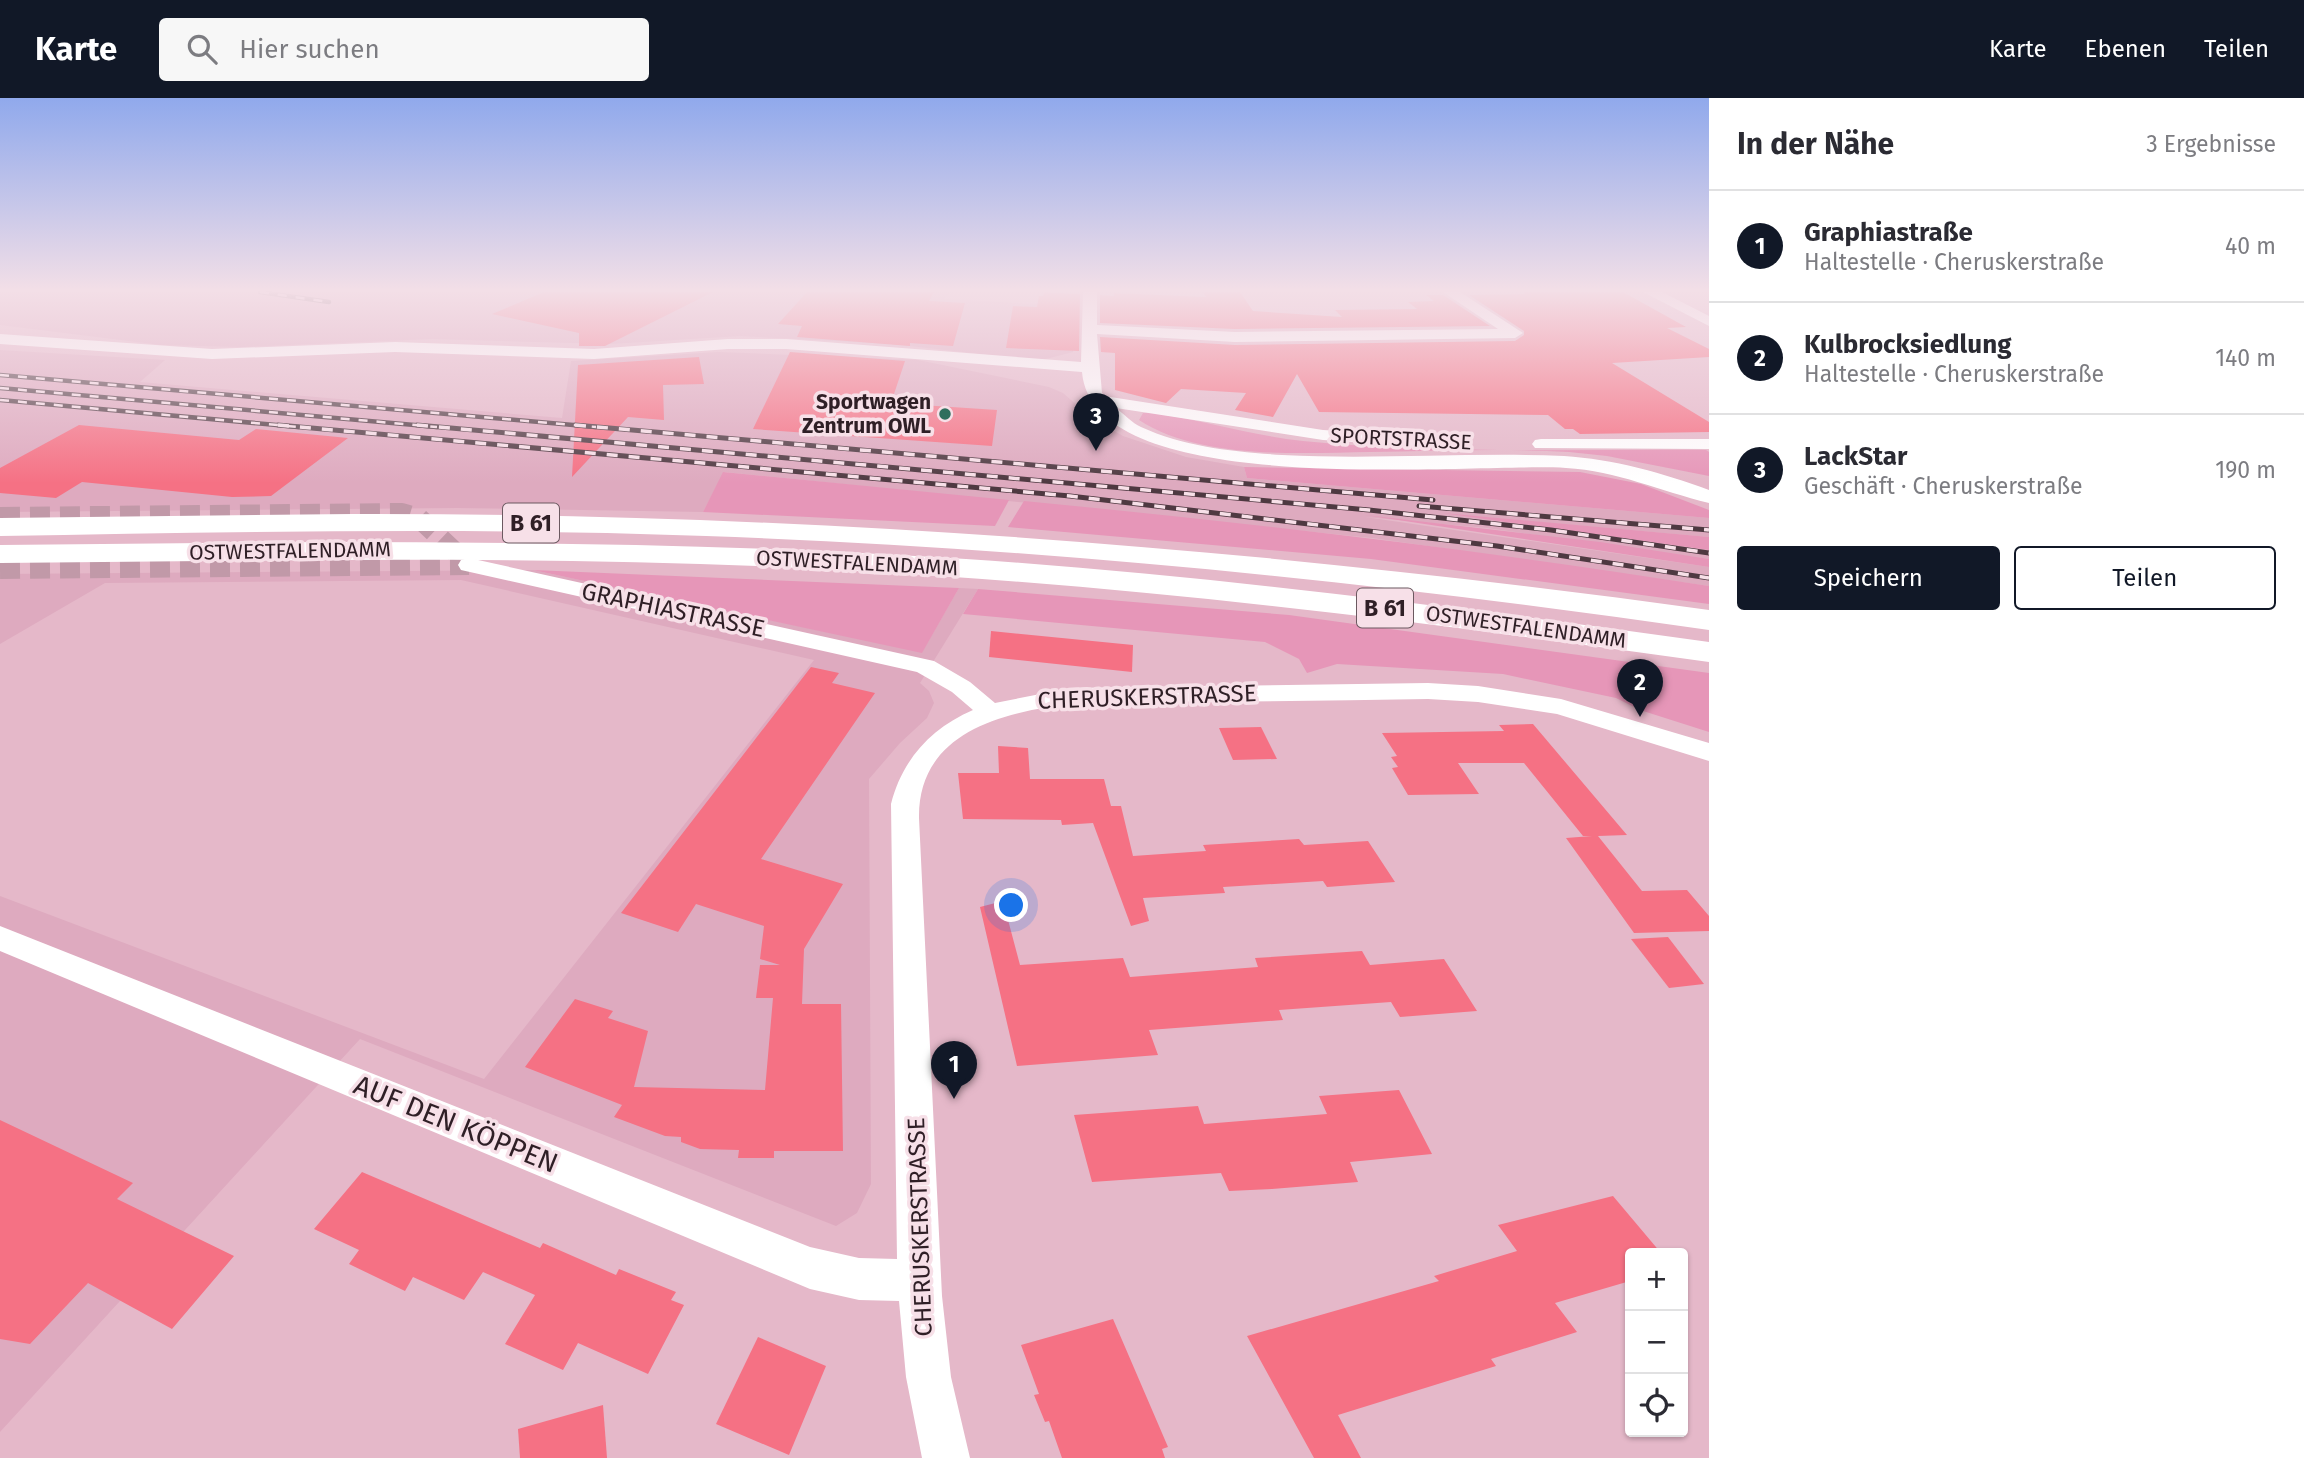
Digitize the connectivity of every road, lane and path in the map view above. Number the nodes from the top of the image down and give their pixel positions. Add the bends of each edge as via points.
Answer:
1 (935, 355) edge
2 (1091, 355) edge
3 (1092, 384) junction
4 (1709, 444) edge
5 (1709, 497) edge
6 (0, 527) edge
7 (0, 554) edge
8 (1060, 561) junction
9 (469, 565) dead end
10 (1709, 620) edge
11 (1709, 652) edge
12 (988, 710) junction
13 (1709, 752) edge
14 (0, 938) edge
15 (919, 1281) junction
16 (946, 1458) edge

1 - 3 street, SPORTSTRASSE
2 - 3 street
3 - 4 street, SPORTSTRASSE via 1136,404 1323,435 1483,444
3 - 5 street via 1108,414 1127,426 1155,439 1228,456 1304,461 1565,462 1643,474
6 - 8 highway, OSTWESTFALENDAMM / B 61 via 455,522 743,528
7 - 8 highway, OSTWESTFALENDAMM / B 61 via 521,551 865,562
8 - 10 highway, OSTWESTFALENDAMM / B 61 via 1266,564
8 - 11 highway, OSTWESTFALENDAMM / B 61
9 - 12 street, GRAPHIASTRASSE via 925,666
12 - 13 street, CHERUSKERSTRASSE via 1071,696 1441,691 1561,707
12 - 15 street, CHERUSKERSTRASSE via 931,750 915,771 905,803
14 - 15 street, AUF DEN KÖPPEN via 810,1268 859,1279
15 - 16 street, CHERUSKERSTRASSE via 925,1356

